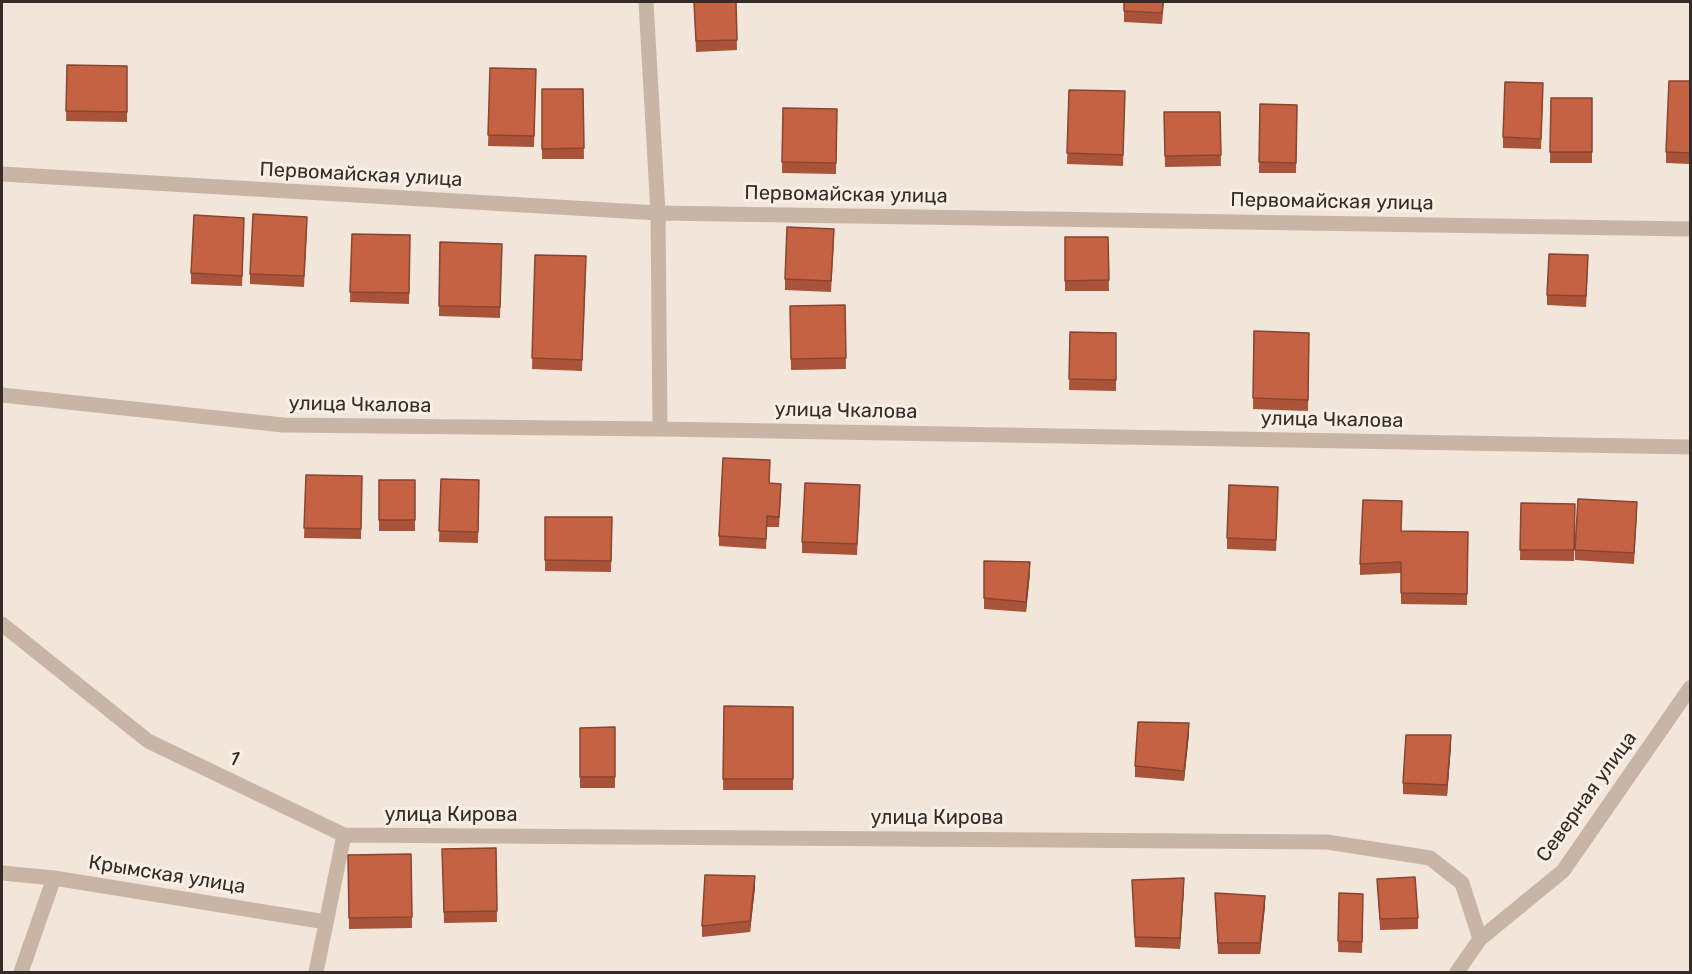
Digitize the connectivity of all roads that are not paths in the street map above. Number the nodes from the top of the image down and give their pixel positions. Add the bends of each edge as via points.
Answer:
1 (646, 2) edge
2 (2, 174) edge
3 (658, 213) junction
4 (1690, 229) edge
5 (2, 395) edge
6 (660, 429) junction
7 (1690, 447) edge
8 (2, 624) edge
9 (1690, 688) edge
10 (344, 835) junction
11 (2, 873) edge
12 (54, 878) junction
13 (326, 922) junction
14 (1480, 939) junction
15 (21, 972) edge
16 (316, 972) edge
17 (1457, 972) edge

1 - 3 street
2 - 3 street, Первомайская улица
3 - 4 street, Первомайская улица
3 - 6 street
5 - 6 street, улица Чкалова via 283,425
6 - 7 street, улица Чкалова
8 - 10 street, 1 via 148,741
9 - 14 street, Северная улица via 1563,871
10 - 13 street
10 - 14 street, улица Кирова via 1327,842 1430,858 1462,883
11 - 12 street, Крымская улица
12 - 13 street, Крымская улица
12 - 15 street
13 - 16 street
14 - 17 street, Северная улица

